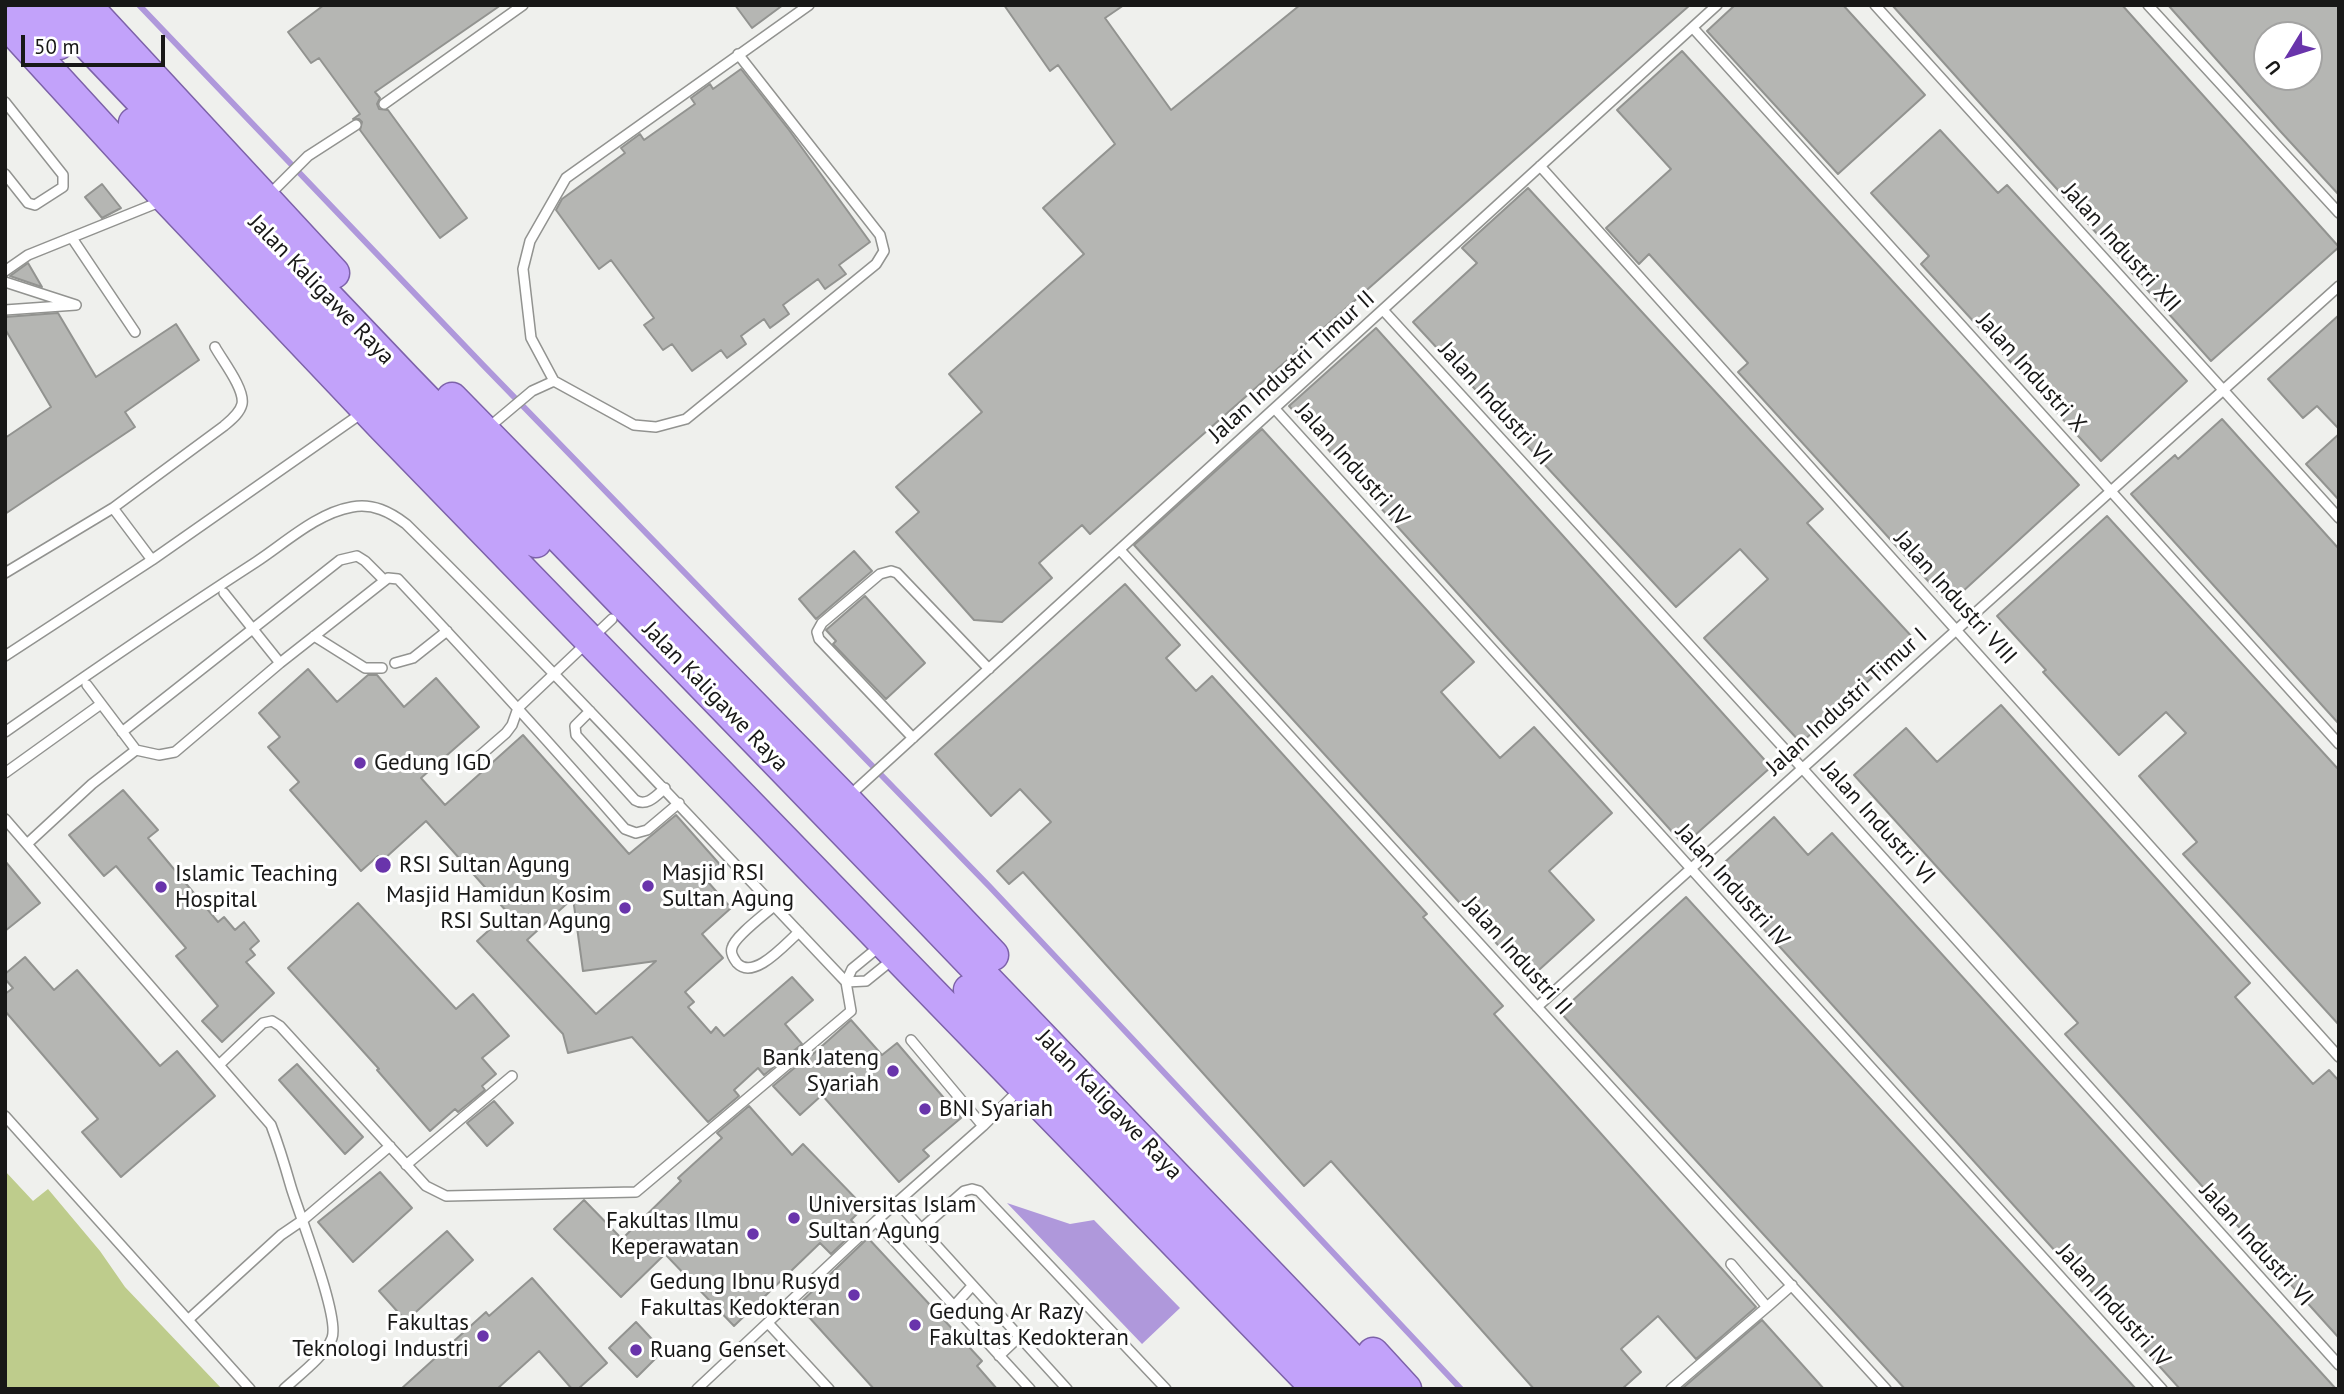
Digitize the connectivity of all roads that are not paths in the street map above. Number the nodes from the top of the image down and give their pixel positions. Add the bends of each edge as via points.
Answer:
1 (50, 5) edge
2 (86, 5) edge
3 (523, 5) edge
4 (809, 5) edge
5 (1717, 5) edge
6 (1875, 5) edge
7 (2148, 5) edge
8 (12, 25) edge
9 (1693, 28) junction
10 (738, 54) junction
11 (5, 102) edge
12 (384, 104) dead end
13 (356, 125) dead end
14 (1540, 166) junction
15 (5, 174) edge
16 (272, 191) junction
17 (167, 199) junction
18 (2339, 213) edge
19 (72, 238) junction
20 (5, 271) edge
21 (5, 282) edge
22 (2339, 286) edge
23 (1383, 310) junction
24 (5, 312) edge
25 (135, 332) dead end
26 (215, 347) dead end
27 (554, 381) junction
28 (2224, 390) junction
29 (389, 392) junction
30 (1275, 409) junction
31 (489, 428) junction
32 (2112, 491) junction
33 (113, 508) junction
34 (2339, 518) edge
35 (1120, 550) junction
36 (152, 560) junction
37 (5, 573) edge
38 (384, 580) junction
39 (224, 593) dead end
40 (252, 629) junction
41 (602, 629) junction
42 (1958, 629) junction
43 (447, 631) junction
44 (314, 636) junction
45 (5, 656) edge
46 (280, 663) junction
47 (395, 663) dead end
48 (382, 668) dead end
49 (989, 669) junction
50 (554, 674) junction
51 (87, 685) dead end
52 (101, 704) junction
53 (519, 708) junction
54 (590, 711) junction
55 (5, 732) edge
56 (122, 732) junction
57 (913, 738) junction
58 (2339, 744) edge
59 (136, 750) junction
60 (468, 766) dead end
61 (1802, 768) junction
62 (5, 774) edge
63 (665, 789) junction
64 (850, 795) junction
65 (679, 803) junction
66 (5, 819) edge
67 (27, 844) junction
68 (1690, 868) junction
69 (774, 906) junction
70 (799, 932) junction
71 (899, 935) junction
72 (846, 982) junction
73 (1537, 1007) junction
74 (911, 1040) dead end
75 (2339, 1056) edge
76 (219, 1065) junction
77 (512, 1076) dead end
78 (1024, 1085) junction
79 (5, 1116) edge
80 (983, 1126) junction
81 (390, 1146) junction
82 (407, 1164) junction
83 (897, 1202) junction
84 (303, 1220) junction
85 (876, 1221) junction
86 (921, 1229) junction
87 (1731, 1264) dead end
88 (1792, 1285) junction
89 (972, 1286) junction
90 (954, 1306) junction
91 (1767, 1307) junction
92 (189, 1319) junction
93 (768, 1323) junction
94 (1019, 1337) junction
95 (999, 1356) junction
96 (2339, 1365) edge
97 (1332, 1378) edge
98 (250, 1389) edge
99 (284, 1389) edge
100 (697, 1389) edge
101 (829, 1389) edge
102 (1030, 1389) edge
103 (1067, 1389) edge
104 (1166, 1389) edge
105 (1380, 1389) edge
106 (1406, 1389) edge
107 (1671, 1389) edge
108 (1886, 1389) edge
109 (2162, 1389) edge

1 - 29 highway, Jalan Kaligawe Raya
2 - 16 highway
3 - 12 lane
4 - 10 lane
5 - 9 lane, Jalan Industri Timur II
6 - 28 lane, Jalan Industri XII
7 - 18 lane
8 - 17 highway
8 - 29 highway, Jalan Kaligawe Raya
9 - 14 lane, Jalan Industri Timur II
9 - 32 lane, Jalan Industri X
10 - 27 lane via 566,178 530,241 523,269 531,338
10 - 27 lane via 880,235 884,251 876,264 686,419 656,427 634,425
11 - 15 lane via 65,181 35,205 28,203
13 - 16 lane via 308,156
14 - 23 lane, Jalan Industri Timur II
14 - 42 lane, Jalan Industri VIII
16 - 31 highway via 421,367
17 - 19 lane
17 - 29 highway
19 - 20 lane via 28,255
19 - 25 lane
21 - 24 lane via 76,305
22 - 28 lane, Jalan Industri Timur I
23 - 30 lane, Jalan Industri Timur II
23 - 61 lane, Jalan Industri VI
26 - 33 lane via 241,393 237,413
27 - 31 lane via 532,391
28 - 32 lane, Jalan Industri Timur I
28 - 34 lane, Jalan Industri XII
29 - 36 lane
29 - 41 highway, Jalan Kaligawe Raya
29 - 71 highway, Jalan Kaligawe Raya
30 - 35 lane, Jalan Industri Timur II
30 - 68 lane, Jalan Industri IV
31 - 64 highway
32 - 42 lane, Jalan Industri Timur I
32 - 58 lane, Jalan Industri X
33 - 36 lane
33 - 37 lane
35 - 49 lane, Jalan Industri Timur II
35 - 73 lane, Jalan Industri II
36 - 45 lane
38 - 40 lane via 365,561 348,557
38 - 43 lane via 398,579
38 - 44 lane
39 - 40 lane
40 - 46 lane
40 - 56 lane
41 - 50 lane
41 - 71 highway, Jalan Kaligawe Raya
42 - 61 lane, Jalan Industri Timur I
42 - 75 lane, Jalan Industri VIII
43 - 47 lane via 413,658
43 - 53 lane
44 - 46 lane
44 - 48 lane via 365,668
46 - 59 lane via 175,752 159,755
49 - 57 lane, Jalan Industri Timur II
49 - 57 lane via 891,570 880,573 822,623 819,639
50 - 53 lane
50 - 54 lane
50 - 55 lane via 406,524 374,507 354,506 318,521
51 - 52 lane
52 - 56 lane
52 - 62 lane
53 - 60 lane via 506,733
53 - 65 lane via 625,829 647,830
54 - 63 lane
54 - 63 lane via 575,726 576,735 635,800 647,803
56 - 59 lane
57 - 64 lane, Jalan Industri Timur II
59 - 67 lane
61 - 68 lane, Jalan Industri Timur I
61 - 96 lane, Jalan Industri VI
63 - 65 lane
64 - 106 highway
65 - 69 lane
66 - 67 lane
67 - 76 lane
68 - 73 lane, Jalan Industri Timur I
68 - 109 lane, Jalan Industri IV
69 - 70 lane
69 - 70 lane via 736,940 733,957 740,966 749,970 759,966
70 - 72 lane
71 - 72 lane via 852,969
71 - 72 lane via 866,981
71 - 78 highway
71 - 97 highway, Jalan Kaligawe Raya
72 - 82 lane via 851,1011 636,1192 446,1196 426,1186
73 - 88 lane, Jalan Industri II
74 - 80 lane
76 - 81 lane via 272,1021
76 - 84 lane via 271,1125
77 - 82 lane
78 - 80 lane
78 - 97 highway
79 - 92 lane
80 - 83 lane
81 - 82 lane
81 - 84 lane
83 - 85 lane
83 - 86 lane
84 - 92 lane
84 - 99 lane via 334,1334 328,1346
85 - 90 lane
85 - 93 lane
86 - 89 lane
86 - 104 lane via 964,1191 979,1191
87 - 91 lane
88 - 91 lane
88 - 108 lane, Jalan Industri II
89 - 90 lane
89 - 94 lane
90 - 95 lane
91 - 107 lane
92 - 98 lane
93 - 100 lane
93 - 101 lane
94 - 95 lane
94 - 103 lane
95 - 102 lane
97 - 105 highway, Jalan Kaligawe Raya

